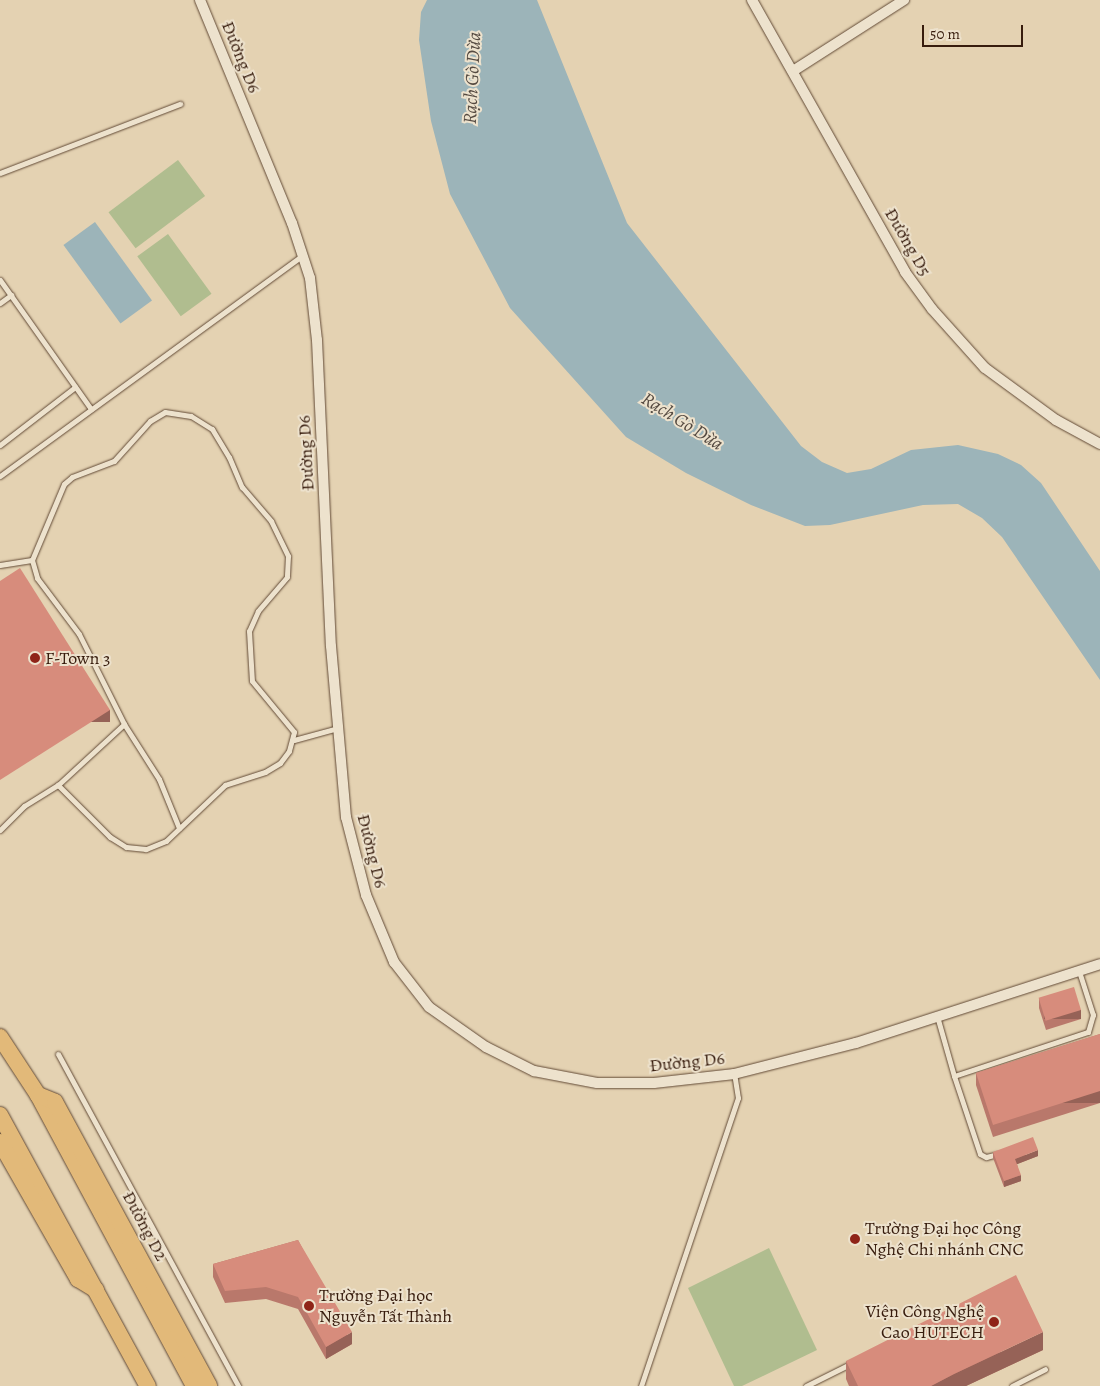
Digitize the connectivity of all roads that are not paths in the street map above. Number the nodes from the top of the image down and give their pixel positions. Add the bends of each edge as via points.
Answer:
1 (200, 0) edge
2 (752, 0) edge
3 (904, 0) edge
4 (792, 71) junction
5 (180, 104) dead end
6 (0, 173) edge
7 (302, 256) junction
8 (0, 280) edge
9 (11, 295) junction
10 (0, 303) edge
11 (75, 387) junction
12 (91, 408) junction
13 (1100, 444) edge
14 (0, 445) edge
15 (0, 476) edge
16 (32, 560) junction
17 (0, 565) edge
18 (124, 724) junction
19 (338, 728) junction
20 (294, 740) junction
21 (58, 785) junction
22 (179, 828) junction
23 (0, 830) edge
24 (1100, 964) edge
25 (1079, 970) junction
26 (937, 1016) junction
27 (0, 1037) edge
28 (58, 1054) dead end
29 (734, 1074) junction
30 (954, 1076) junction
31 (38, 1095) junction
32 (0, 1116) edge
33 (0, 1142) edge
34 (1009, 1150) edge
35 (98, 1292) junction
36 (858, 1360) edge
37 (1045, 1369) dead end
38 (146, 1384) edge
39 (194, 1386) edge
40 (209, 1386) edge
41 (238, 1386) edge
42 (641, 1386) edge
43 (806, 1386) edge
44 (1012, 1386) edge

1 - 7 street, Đường D6
2 - 4 street, Đường D5
3 - 4 street
4 - 13 street, Đường D5 via 905,272 932,309 985,368 1048,414
5 - 6 lane
7 - 12 lane
7 - 19 street, Đường D6 via 310,278 317,340 331,646
8 - 9 lane
9 - 10 lane
9 - 11 lane
11 - 12 lane
11 - 14 lane
12 - 15 lane
16 - 17 lane
16 - 18 lane via 37,578 79,634
16 - 20 lane via 56,498 68,479 114,461 158,415 178,412 204,422 219,438 242,487 271,522 288,556 287,577 252,621 249,658 252,681 289,723
18 - 21 lane
18 - 22 lane via 159,779
19 - 20 lane
19 - 29 street, Đường D6 via 346,817 366,895 394,962 429,1007 486,1047 534,1070 597,1083 654,1083
20 - 22 lane via 286,757 273,768 225,785
21 - 22 lane via 110,837 126,847 146,849 159,845
21 - 23 lane via 24,806
24 - 25 street, Đường D6
25 - 26 street, Đường D6
25 - 30 lane via 1093,1015 1088,1032
26 - 29 street, Đường D6 via 856,1043
26 - 30 lane
27 - 31 main road, Đường D2
28 - 41 lane
29 - 42 lane via 738,1098
30 - 34 lane via 980,1154 989,1156
31 - 39 main road, Đường D2
31 - 40 main road, Đường D2 via 56,1102
32 - 35 main road
33 - 35 main road via 78,1279
35 - 38 main road
36 - 43 lane
37 - 44 lane

